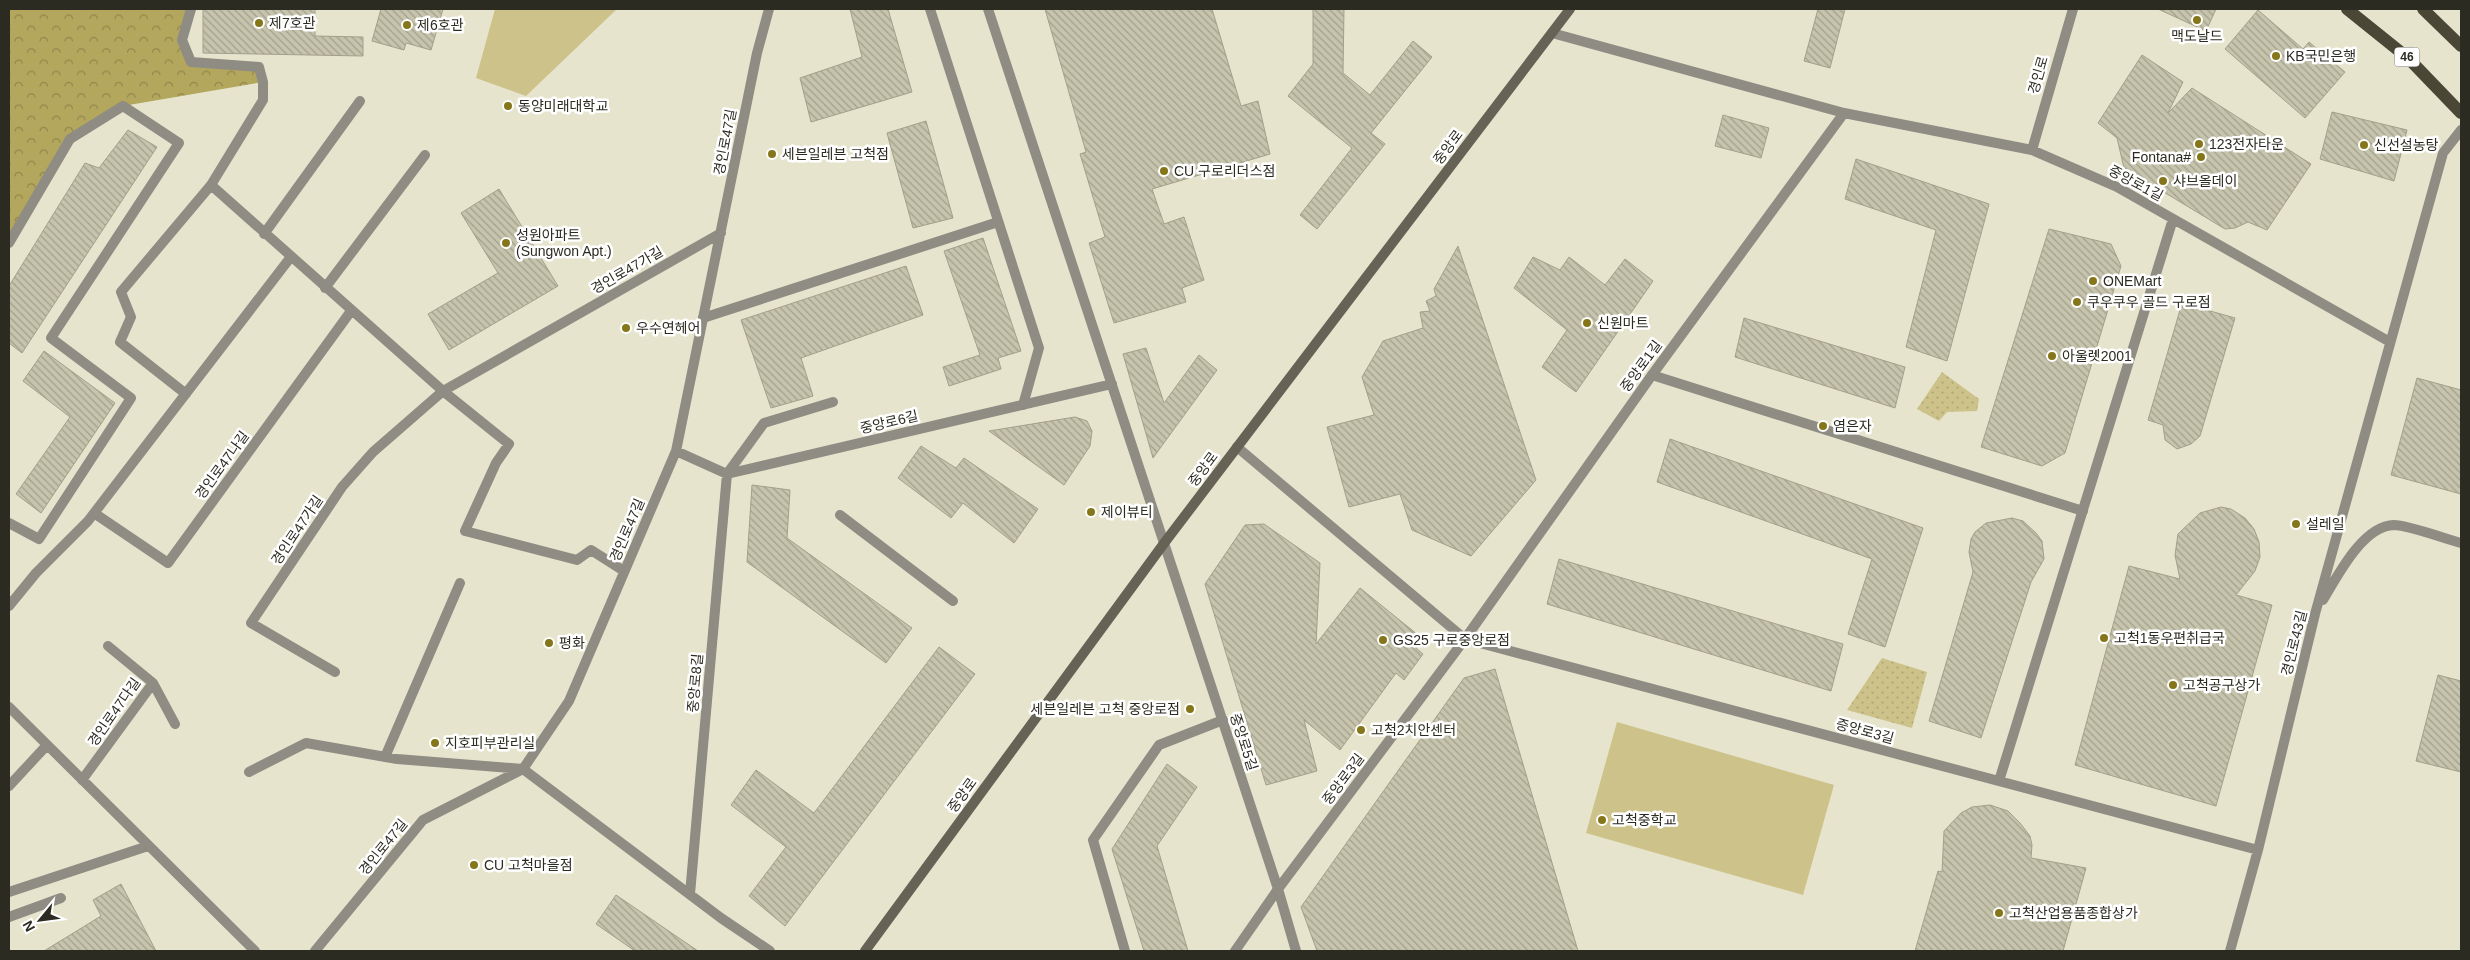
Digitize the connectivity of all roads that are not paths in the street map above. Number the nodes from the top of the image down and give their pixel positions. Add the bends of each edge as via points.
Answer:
1 (191, 9) edge
2 (769, 9) edge
3 (930, 9) edge
4 (988, 9) edge
5 (1570, 9) edge
6 (2073, 9) edge
7 (2347, 9) edge
8 (2423, 9) edge
9 (1552, 33) junction
10 (2461, 46) edge
11 (360, 101) dead end
12 (1844, 113) junction
13 (2461, 113) edge
14 (2461, 130) edge
15 (2032, 150) junction
16 (425, 155) dead end
17 (211, 185) junction
18 (2173, 219) junction
19 (998, 222) junction
20 (721, 233) junction
21 (264, 234) junction
22 (9, 243) edge
23 (290, 258) junction
24 (325, 288) junction
25 (351, 311) junction
26 (703, 318) junction
27 (2390, 342) junction
28 (1652, 375) junction
29 (1112, 384) junction
30 (443, 391) junction
31 (186, 394) junction
32 (833, 402) dead end
33 (1023, 405) junction
34 (1236, 448) junction
35 (676, 451) junction
36 (727, 474) junction
37 (2083, 511) junction
38 (94, 513) junction
39 (840, 516) dead end
40 (9, 523) edge
41 (1165, 542) junction
42 (2461, 543) edge
43 (624, 571) junction
44 (460, 583) dead end
45 (953, 601) dead end
46 (9, 606) edge
47 (2315, 614) junction
48 (1465, 639) junction
49 (108, 646) dead end
50 (336, 672) dead end
51 (153, 683) junction
52 (9, 707) edge
53 (1223, 720) junction
54 (175, 724) dead end
55 (47, 745) junction
56 (385, 757) junction
57 (523, 768) junction
58 (249, 772) dead end
59 (82, 780) junction
60 (1998, 781) junction
61 (9, 786) edge
62 (148, 846) junction
63 (2258, 850) junction
64 (1278, 889) junction
65 (9, 892) edge
66 (690, 894) junction
67 (61, 898) dead end
68 (9, 917) edge
69 (255, 951) edge
70 (315, 951) edge
71 (770, 951) edge
72 (865, 951) edge
73 (1126, 951) edge
74 (1235, 951) edge
75 (1296, 951) edge
76 (2230, 951) edge

1 - 17 street via 182,40 191,62 259,67 263,82 263,100
2 - 20 street, 경인로47길 via 757,53
3 - 19 street
4 - 29 street
5 - 9 main road, 중앙로
6 - 15 street, 경인로
7 - 13 main road, 46 via 2408,58
8 - 10 main road
9 - 12 street, 중앙로1길
9 - 34 main road, 중앙로
11 - 21 street
12 - 15 street, 중앙로1길
12 - 28 street, 중앙로1길
14 - 27 street, 경인로43길 via 2443,154
15 - 18 street, 중앙로1길 via 2117,187
16 - 24 street
17 - 21 street
17 - 31 street via 121,292 131,317 120,342
18 - 27 street, 중앙로1길
18 - 37 street
19 - 26 street
19 - 33 street via 1039,348
20 - 26 street, 경인로47길
20 - 30 street, 경인로47가길
21 - 23 street
22 - 40 street via 70,138 123,106 179,143 51,338 131,398 39,539
23 - 24 street
23 - 31 street
24 - 25 street
25 - 30 street
25 - 38 street, 경인로47나길 via 168,563
26 - 35 street, 경인로47길
27 - 47 street, 경인로43길
28 - 37 street
28 - 48 street, 중앙로1길
29 - 33 street, 중앙로6길
29 - 41 street
30 - 43 street via 509,444 496,463 466,531 577,560 591,550
30 - 50 street, 경인로47가길 via 373,452 342,487 251,623
31 - 38 street
32 - 36 street via 764,423
33 - 36 street, 중앙로6길
34 - 41 main road, 중앙로
34 - 48 street, 중앙로3길
35 - 36 street
35 - 43 street, 경인로47길
36 - 66 street, 중앙로8길
37 - 60 street
38 - 46 street
39 - 45 street
41 - 53 street, 중앙로5길
41 - 72 main road, 중앙로
42 - 47 street via 2395,525 2382,528 2347,558
43 - 57 street, 경인로47길 via 569,701
44 - 56 street
47 - 63 street, 경인로43길
48 - 60 street, 중앙로3길
48 - 64 street, 중앙로3길
49 - 51 street, 경인로47다길
51 - 54 street
51 - 59 street, 경인로47다길
52 - 55 street
53 - 64 street, 중앙로5길
53 - 73 street via 1159,745 1093,840
55 - 59 street
55 - 61 street
56 - 57 street
56 - 58 street via 306,743
57 - 66 street
57 - 70 street, 경인로47길 via 423,820
59 - 62 street
60 - 63 street, 중앙로3길
62 - 65 street
62 - 69 street
63 - 76 street, 경인로43길
64 - 74 street, 중앙로3길
64 - 75 street, 중앙로5길
66 - 71 street
67 - 68 street

